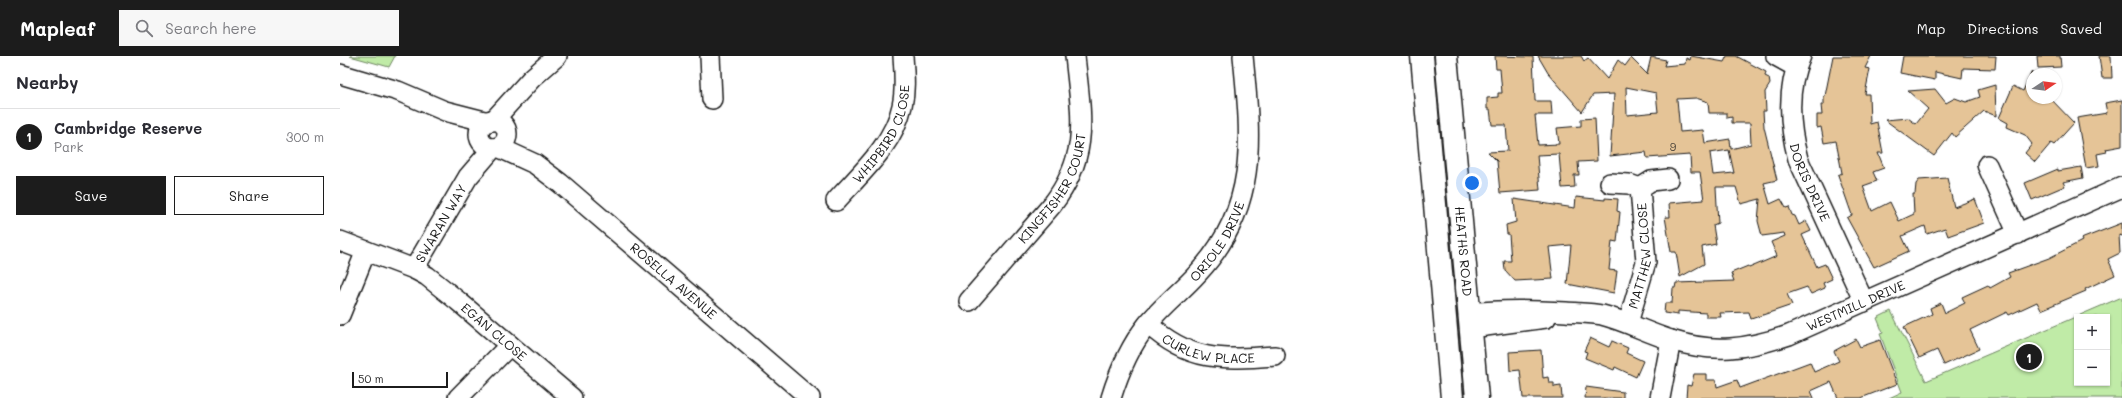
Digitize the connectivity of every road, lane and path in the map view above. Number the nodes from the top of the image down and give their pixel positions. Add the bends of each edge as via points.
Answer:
1 (557, 56) edge
2 (710, 56) edge
3 (903, 56) edge
4 (1075, 56) edge
5 (1243, 56) edge
6 (1422, 56) edge
7 (1446, 56) edge
8 (1776, 56) edge
9 (1799, 61) edge
10 (340, 74) edge
11 (712, 99) dead end
12 (493, 134) junction
13 (1987, 166) dead end
14 (1668, 179) dead end
15 (1610, 183) dead end
16 (1640, 188) junction
17 (2122, 188) edge
18 (836, 201) dead end
19 (2018, 234) junction
20 (340, 241) edge
21 (366, 251) junction
22 (414, 269) junction
23 (969, 301) dead end
24 (1864, 302) junction
25 (340, 314) edge
26 (1470, 320) junction
27 (1446, 323) junction
28 (1628, 323) junction
29 (1148, 324) junction
30 (1671, 340) junction
31 (510, 345) junction
32 (1275, 356) dead end
33 (458, 398) edge
34 (572, 398) edge
35 (810, 398) edge
36 (1111, 398) edge
37 (1452, 398) edge
38 (1477, 398) edge
39 (1660, 398) edge

1 - 12 street via 521,91
2 - 11 street
3 - 18 street, WHIPBIRD CLOSE via 904,93 898,120 885,144
4 - 23 street, KINGFISHER COURT via 1082,134 1073,171 1062,193
5 - 29 street, ORIOLE DRIVE via 1250,132 1245,181 1234,216 1208,262
6 - 27 main road, HEATHS ROAD
7 - 26 main road, HEATHS ROAD
8 - 9 street
9 - 24 street, DORIS DRIVE via 1791,94 1790,115 1798,159
10 - 12 street, ROSELLA AVENUE via 398,91
12 - 22 street, SWARAN WAY
12 - 35 street, ROSELLA AVENUE via 560,183
13 - 19 street
14 - 16 street, MATTHEW CLOSE via 1651,181
15 - 16 street, MATTHEW CLOSE via 1629,184
16 - 28 street, MATTHEW CLOSE via 1646,262
17 - 19 street, WESTMILL DRIVE
19 - 24 street, WESTMILL DRIVE
20 - 21 street, EGAN CLOSE
21 - 22 street, EGAN CLOSE
21 - 25 street
22 - 31 street, EGAN CLOSE via 441,286
24 - 30 street, WESTMILL DRIVE via 1789,335 1745,348 1709,348
26 - 27 main road
26 - 28 street, WESTMILL DRIVE via 1577,313 1601,315
26 - 38 main road, HEATHS ROAD
27 - 37 main road, HEATHS ROAD
28 - 30 street, WESTMILL DRIVE
29 - 32 street, CURLEW PLACE via 1176,346 1201,356 1225,359
29 - 36 street, ORIOLE DRIVE via 1122,366
30 - 39 street
31 - 33 street
31 - 34 street, EGAN CLOSE

